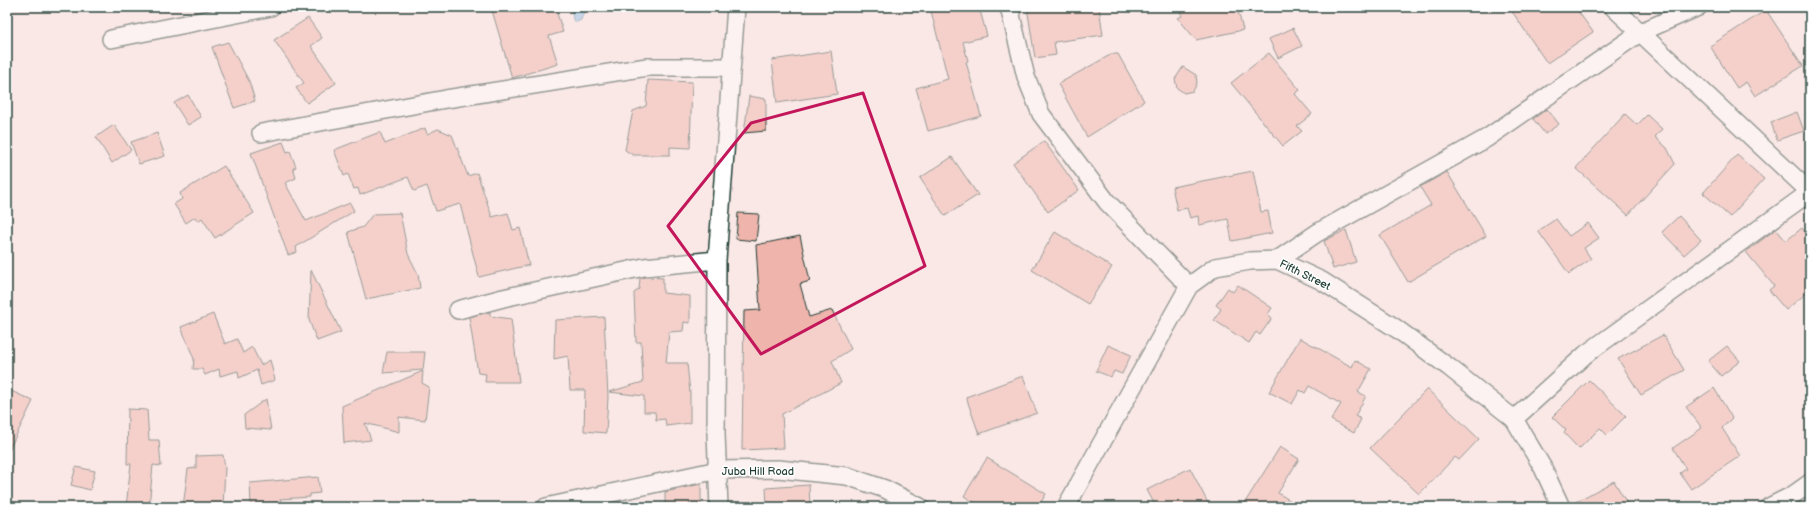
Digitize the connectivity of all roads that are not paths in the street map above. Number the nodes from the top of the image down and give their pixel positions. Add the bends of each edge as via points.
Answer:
1 (271, 7) edge
2 (736, 7) edge
3 (1009, 7) edge
4 (1613, 7) edge
5 (1698, 7) edge
6 (1641, 32) junction
7 (111, 39) dead end
8 (731, 67) junction
9 (261, 133) dead end
10 (1810, 192) edge
11 (717, 260) junction
12 (1277, 260) junction
13 (1189, 286) junction
14 (458, 310) dead end
15 (1514, 419) junction
16 (718, 470) junction
17 (1810, 483) edge
18 (546, 507) edge
19 (719, 507) edge
20 (920, 507) edge
21 (1066, 507) edge
22 (1561, 507) edge
23 (1769, 507) edge

1 - 7 street
2 - 8 street
3 - 13 street via 1026,77 1041,114 1107,202
4 - 6 street
5 - 6 street
6 - 10 street
6 - 12 street via 1487,138 1317,233
8 - 9 street via 647,67 446,99
8 - 11 street
10 - 15 street via 1586,354
11 - 14 street via 644,267
11 - 16 street
12 - 13 street, Fifth Street via 1250,261 1215,267
12 - 15 street, Fifth Street via 1322,281 1397,329
13 - 21 street, Fifth Street
15 - 22 street, Fifth Street via 1543,468
16 - 18 street, Juba Hill Road
16 - 19 street
16 - 20 street, Juba Hill Road via 778,469 847,476 885,489
17 - 23 street

